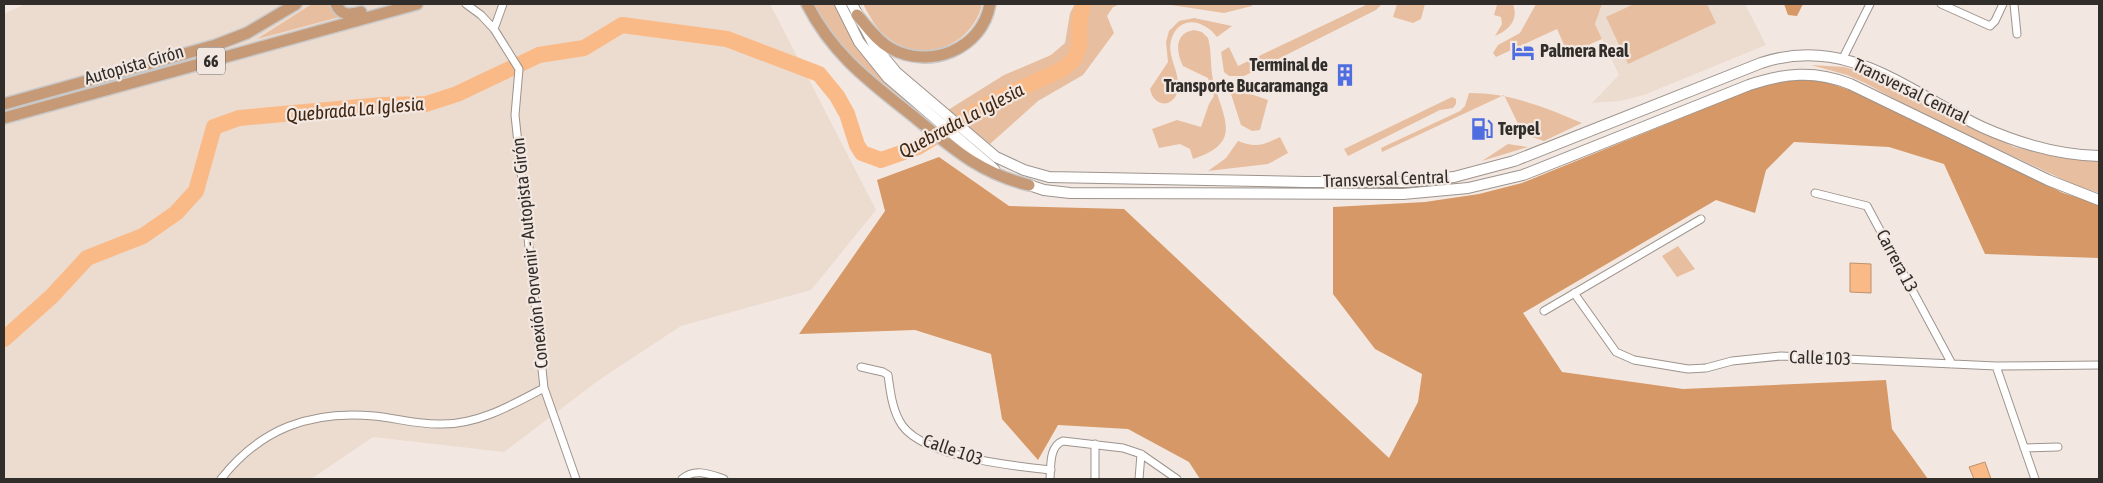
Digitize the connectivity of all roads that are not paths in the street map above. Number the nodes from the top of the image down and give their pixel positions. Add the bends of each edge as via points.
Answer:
1 (296, 4) edge
2 (336, 4) edge
3 (398, 4) edge
4 (418, 4) edge
5 (466, 4) edge
6 (503, 4) edge
7 (807, 4) edge
8 (840, 4) edge
9 (852, 4) edge
10 (990, 4) edge
11 (1870, 4) edge
12 (1941, 4) edge
13 (2003, 4) edge
14 (2014, 4) edge
15 (857, 15) junction
16 (494, 29) junction
17 (2017, 34) dead end
18 (1842, 58) junction
19 (4, 104) edge
20 (939, 116) junction
21 (4, 118) edge
22 (960, 141) junction
23 (2099, 156) edge
24 (1029, 186) joint
25 (1815, 194) dead end
26 (2099, 200) edge
27 (1701, 219) dead end
28 (1574, 293) junction
29 (1544, 311) dead end
30 (1952, 364) junction
31 (2099, 365) edge
32 (1996, 366) junction
33 (861, 367) dead end
34 (544, 388) junction
35 (1095, 444) junction
36 (2058, 447) dead end
37 (2024, 448) junction
38 (1141, 454) junction
39 (1051, 470) junction
40 (221, 479) edge
41 (576, 479) edge
42 (682, 479) edge
43 (724, 479) edge
44 (1050, 479) edge
45 (1095, 479) edge
46 (1139, 479) edge
47 (1177, 479) edge
48 (2035, 479) edge

1 - 19 highway, Autopista Girón / 66 via 247,33 216,45
2 - 3 highway via 342,12 351,15
4 - 21 highway, Autopista Girón / 66
5 - 16 street, Conexión Porvenir - Autopista Girón
6 - 16 street
7 - 22 highway via 820,29 842,57 926,126
8 - 20 main road via 852,30 878,67
9 - 15 main road
10 - 15 highway via 984,20 967,44 943,56 910,55 889,47
11 - 18 street
12 - 13 street via 1990,26
14 - 17 street
15 - 20 main road via 888,63
16 - 34 street, Conexión Porvenir - Autopista Girón via 519,69 515,115
18 - 22 main road, Transversal Central via 1806,55 1772,60 1514,161 1468,174 1420,181 1049,177 1008,164
18 - 23 main road, Transversal Central via 1872,69 2008,138 2061,153
20 - 22 main road, Transversal Central
22 - 24 highway via 982,169
24 - 26 main road, Transversal Central via 1070,193 1360,195 1468,188 1529,173 1756,82 1803,74 1850,84 2048,180
25 - 30 street, Carrera 13 via 1867,206
27 - 28 street
28 - 29 street
28 - 30 street, Calle 103 via 1616,352 1634,360 1688,369 1781,356
30 - 32 street, Calle 103
31 - 32 street, Calle 103
32 - 37 street
33 - 39 street, Calle 103 via 888,375 899,421 911,435 929,446 993,464
34 - 40 street via 476,420 441,424 347,414 302,421 282,428 251,446
34 - 41 street, Conexión Porvenir - Autopista Girón
35 - 38 street
35 - 39 street via 1057,443
35 - 45 street
36 - 37 street
37 - 48 street
38 - 46 street
38 - 47 street
39 - 44 street
42 - 43 street via 691,473 705,473

